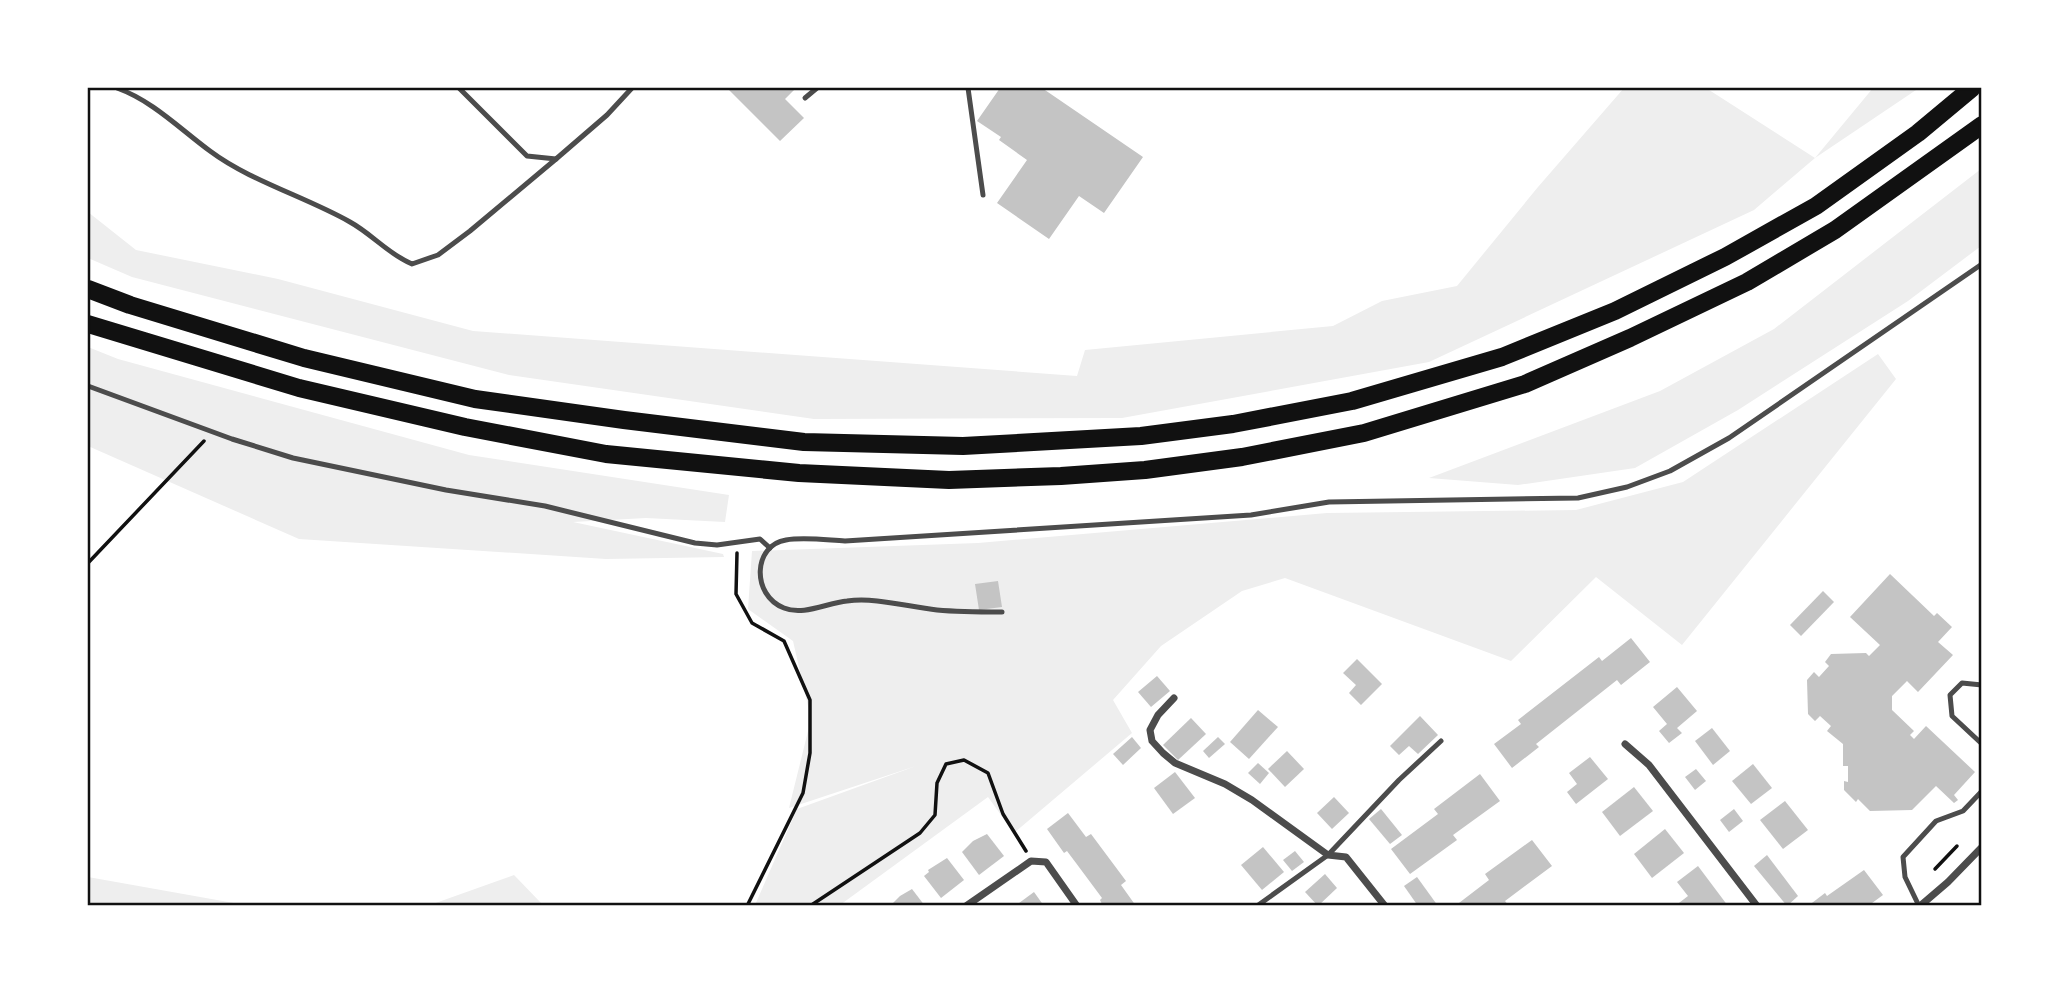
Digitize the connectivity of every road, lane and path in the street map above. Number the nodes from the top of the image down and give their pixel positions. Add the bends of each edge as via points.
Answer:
1 (117, 88) edge
2 (459, 88) edge
3 (632, 88) edge
4 (817, 88) edge
5 (968, 88) edge
6 (1972, 88) edge
7 (805, 98) dead end
8 (1982, 125) edge
9 (556, 159) junction
10 (983, 195) dead end
11 (1982, 264) edge
12 (88, 289) edge
13 (88, 324) edge
14 (88, 386) edge
15 (213, 432) junction
16 (738, 544) junction
17 (770, 548) junction
18 (88, 563) edge
19 (1002, 612) dead end
20 (1982, 685) edge
21 (1174, 698) dead end
22 (1441, 741) dead end
23 (1625, 744) dead end
24 (1982, 744) edge
25 (1982, 791) edge
26 (1957, 846) dead end
27 (1982, 847) edge
28 (1328, 855) junction
29 (1031, 861) junction
30 (1935, 869) dead end
31 (747, 905) edge
32 (810, 905) edge
33 (966, 905) edge
34 (1077, 905) edge
35 (1257, 905) edge
36 (1385, 905) edge
37 (1757, 905) edge
38 (1920, 905) edge

1 - 9 lane via 148,103 235,167 353,223 412,264 438,255
2 - 9 lane via 527,156
3 - 9 lane
4 - 7 lane
5 - 10 lane
6 - 12 highway via 1816,206 1615,311 1502,357 1352,401 1141,436 963,446 804,442 624,420 475,399 304,358
8 - 13 highway via 1835,230 1747,282 1525,384 1364,433 1145,470 949,480 799,473 606,454 299,388
11 - 17 lane via 1729,438 1670,471 1578,498 1329,502 1251,514 845,541 785,540
14 - 15 lane
15 - 16 lane via 323,465 545,506 685,541
15 - 18 path
16 - 17 lane via 760,539
16 - 31 path via 736,594 752,623 784,641 810,700 810,753 803,793
17 - 19 lane via 761,566 761,585 769,600 784,608 806,610 860,600
20 - 24 lane via 1962,683 1950,695 1952,716
21 - 28 street via 1150,730 1163,753 1175,764 1252,800
22 - 28 lane
23 - 37 street via 1649,765
25 - 38 lane via 1963,811 1936,821 1903,857 1905,877
26 - 30 path
27 - 38 street
28 - 35 lane
28 - 36 street via 1346,857
29 - 32 path via 1003,814 988,773 964,760 946,764 937,783 935,815 920,833
29 - 33 street
29 - 34 street via 1046,862

